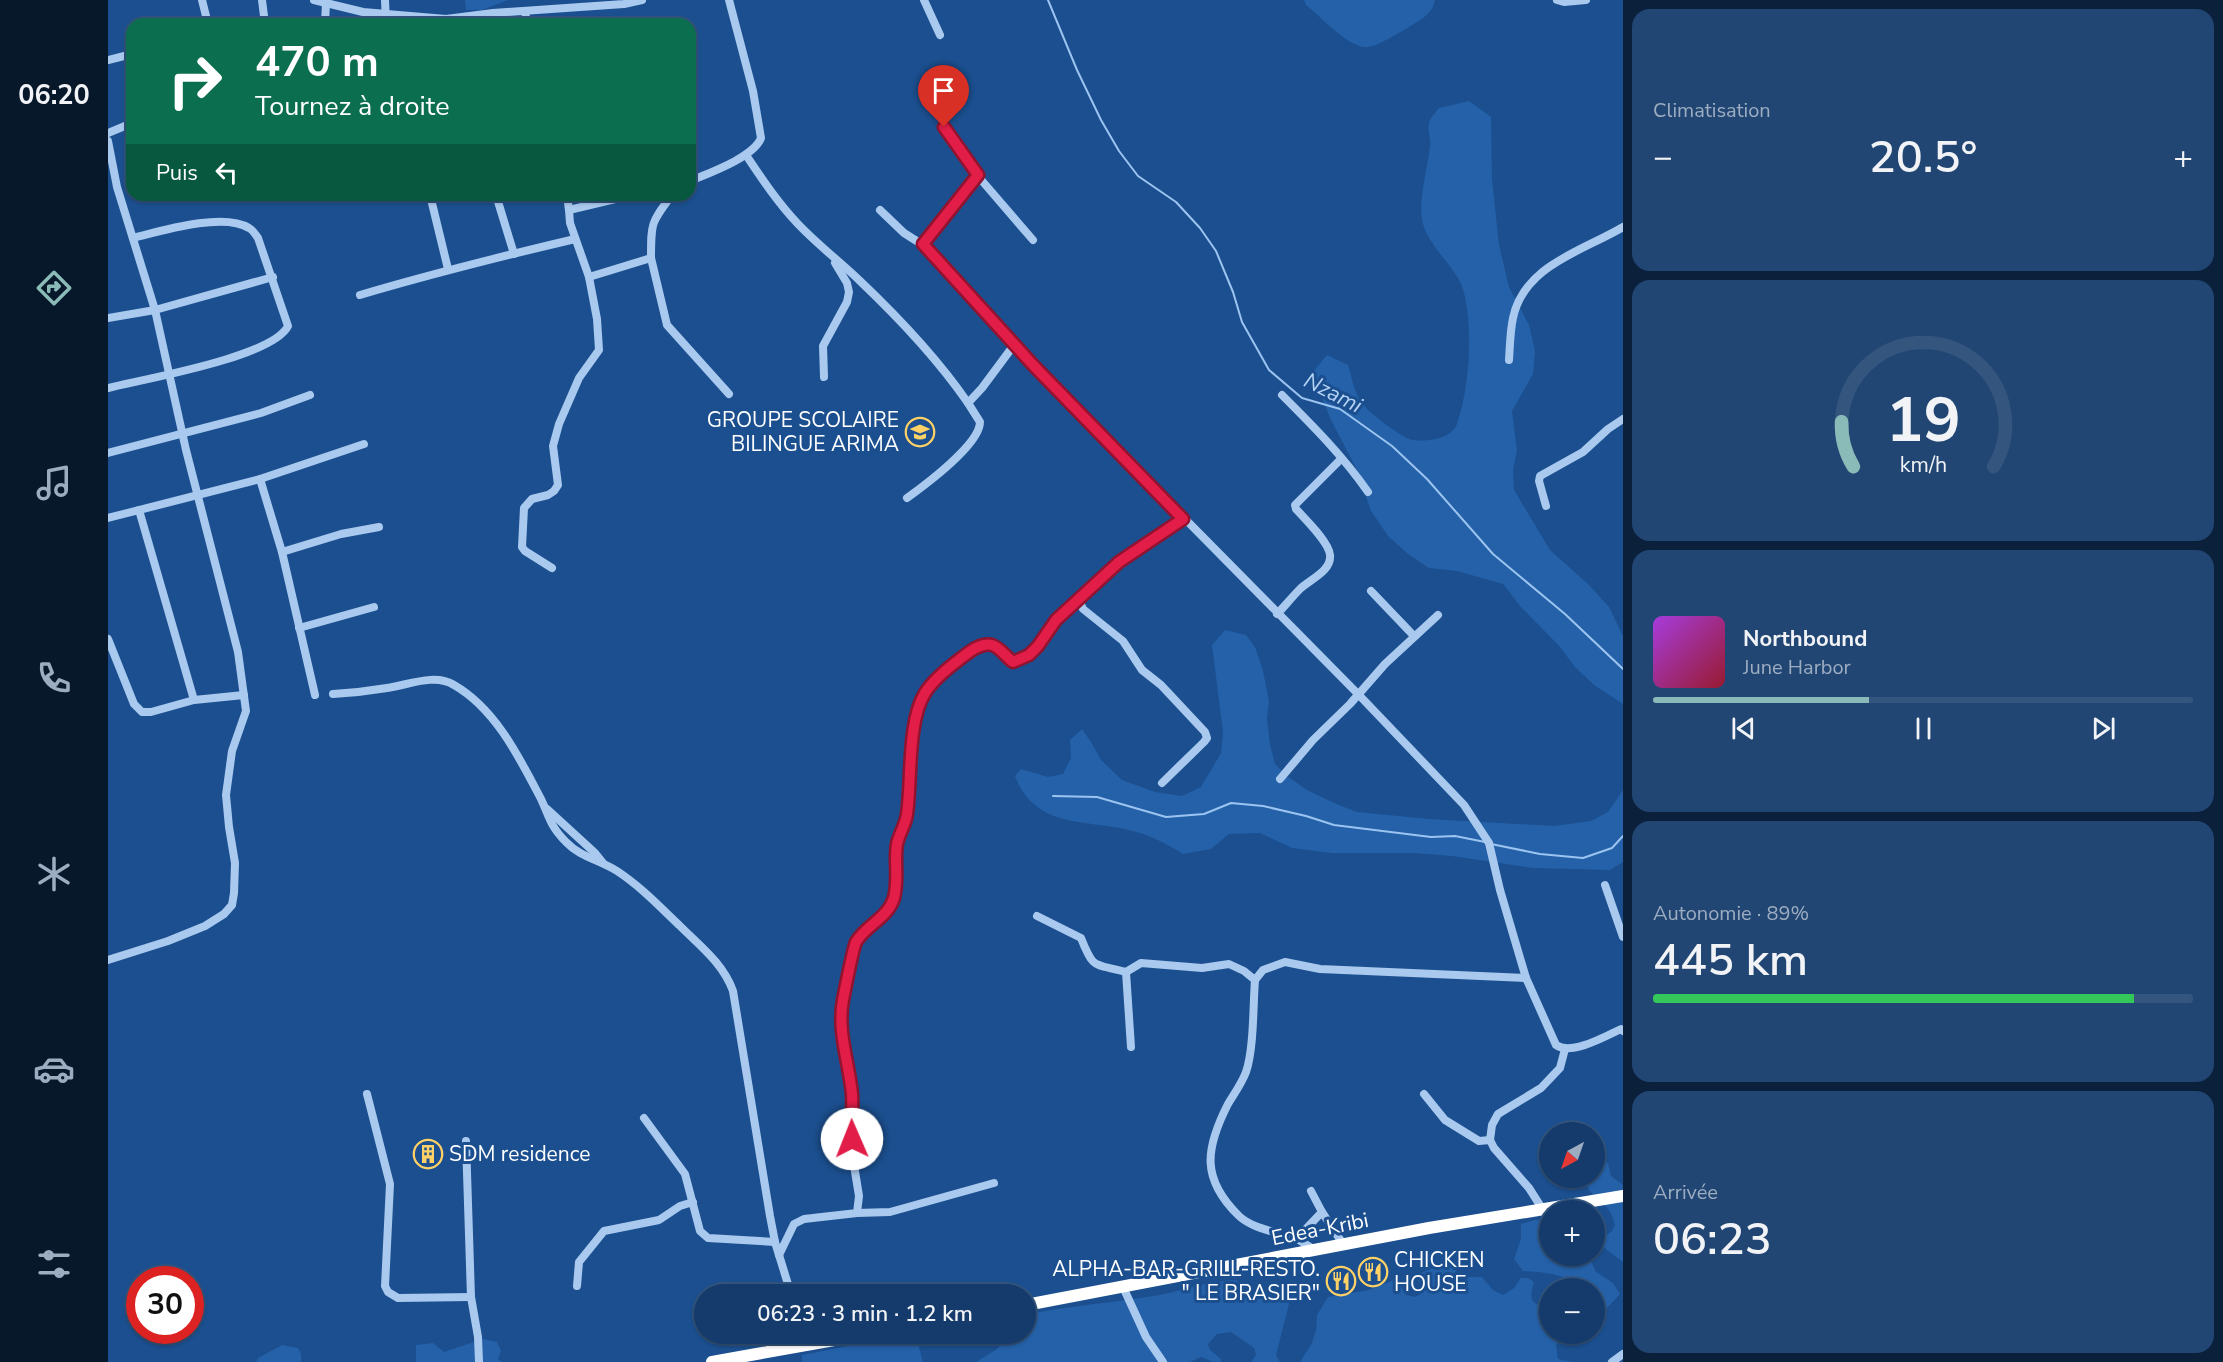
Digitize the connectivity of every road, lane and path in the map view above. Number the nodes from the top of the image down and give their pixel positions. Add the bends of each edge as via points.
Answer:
1 (202, 0) edge
2 (262, 0) edge
3 (314, 0) edge
4 (385, 0) edge
5 (642, 0) edge
6 (729, 0) edge
7 (924, 0) edge
8 (1557, 0) edge
9 (1586, 0) edge
10 (326, 3) junction
11 (525, 11) junction
12 (385, 14) junction
13 (206, 18) edge
14 (264, 18) edge
15 (325, 18) edge
16 (385, 18) edge
17 (416, 18) edge
18 (467, 18) edge
19 (526, 18) edge
20 (940, 34) dead end
21 (126, 56) edge
22 (108, 60) edge
23 (126, 126) edge
24 (944, 127) dead end
25 (108, 133) edge
26 (108, 141) edge
27 (746, 155) junction
28 (978, 175) junction
29 (696, 178) edge
30 (112, 189) edge
31 (431, 201) edge
32 (498, 201) edge
33 (568, 201) edge
34 (607, 201) edge
35 (668, 201) edge
36 (569, 210) junction
37 (880, 210) dead end
38 (1623, 227) edge
39 (133, 238) junction
40 (575, 239) junction
41 (1033, 240) dead end
42 (923, 244) junction
43 (514, 254) junction
44 (831, 254) junction
45 (651, 258) junction
46 (448, 269) junction
47 (273, 277) junction
48 (589, 277) junction
49 (360, 295) dead end
50 (155, 310) junction
51 (108, 318) edge
52 (1014, 345) junction
53 (1509, 360) dead end
54 (170, 373) junction
55 (824, 377) dead end
56 (108, 388) edge
57 (729, 394) dead end
58 (310, 395) dead end
59 (1282, 396) dead end
60 (968, 403) junction
61 (1623, 418) edge
62 (183, 432) junction
63 (364, 444) dead end
64 (108, 453) edge
65 (1341, 459) junction
66 (260, 479) junction
67 (1368, 492) dead end
68 (199, 493) junction
69 (907, 498) dead end
70 (1546, 506) dead end
71 (139, 510) junction
72 (108, 518) edge
73 (1183, 519) junction
74 (379, 527) dead end
75 (282, 552) junction
76 (552, 568) dead end
77 (1371, 591) dead end
78 (1079, 600) junction
79 (374, 608) dead end
80 (1277, 614) junction
81 (1438, 615) dead end
82 (299, 628) junction
83 (1414, 636) junction
84 (108, 639) edge
85 (244, 694) junction
86 (333, 694) dead end
87 (1358, 694) junction
88 (315, 695) dead end
89 (194, 700) junction
90 (1280, 779) dead end
91 (1162, 783) dead end
92 (1605, 885) dead end
93 (1036, 916) dead end
94 (1623, 937) edge
95 (108, 960) edge
96 (1263, 970) junction
97 (1244, 971) junction
98 (1126, 972) junction
99 (1526, 978) junction
100 (1255, 980) junction
101 (1622, 1029) edge
102 (1131, 1047) dead end
103 (1565, 1049) junction
104 (367, 1094) dead end
105 (1424, 1094) dead end
106 (644, 1118) dead end
107 (1490, 1140) junction
108 (466, 1141) dead end
109 (994, 1183) dead end
110 (1311, 1191) dead end
111 (1623, 1196) edge
112 (1600, 1200) edge
113 (693, 1202) junction
114 (1539, 1204) edge
115 (1539, 1211) edge
116 (1322, 1212) junction
117 (857, 1213) junction
118 (1299, 1240) junction
119 (775, 1242) junction
120 (1343, 1244) junction
121 (1315, 1250) junction
122 (779, 1255) junction
123 (788, 1284) edge
124 (577, 1286) dead end
125 (1123, 1287) junction
126 (471, 1297) junction
127 (1036, 1303) edge
128 (784, 1344) edge
129 (1623, 1354) edge
130 (479, 1362) edge
131 (712, 1362) edge
132 (1163, 1362) edge
133 (1612, 1362) edge

1 - 13 street
2 - 14 street
3 - 10 street
4 - 12 street
5 - 11 street
6 - 27 street via 761,138
7 - 20 street
8 - 9 street
10 - 12 street
10 - 15 street
11 - 18 street
11 - 19 street
12 - 16 street
12 - 17 street
21 - 22 street
23 - 25 street
24 - 28 street
26 - 30 street
27 - 29 street
27 - 44 street via 776,199
28 - 41 street
28 - 42 street
30 - 39 street
31 - 46 street
32 - 43 street
33 - 36 street
34 - 36 street
35 - 45 street via 654,219
36 - 40 street
37 - 42 street via 904,233
38 - 53 street via 1544,269 1521,296 1513,318
39 - 47 street via 182,226 216,222 242,225 258,238
39 - 50 street
40 - 43 street
40 - 48 street
42 - 52 street
43 - 46 street
44 - 55 street via 849,292 823,346
44 - 60 street via 898,319
45 - 48 street
45 - 57 street via 667,325
46 - 49 street
47 - 50 street
47 - 54 street via 288,326 285,332 258,349
48 - 76 street via 599,350 579,378 559,424 553,446 558,485 524,508 522,547
50 - 51 street
50 - 54 street
52 - 60 street
52 - 73 street
54 - 56 street
54 - 62 street
58 - 62 street
59 - 65 street
60 - 69 street via 980,422 978,434 940,474
61 - 70 street via 1583,452 1543,473 1539,481
62 - 64 street
62 - 68 street
63 - 66 street
65 - 67 street
65 - 80 street via 1295,505 1327,547 1328,563
66 - 68 street
66 - 75 street
68 - 71 street
68 - 85 street via 238,652
71 - 72 street
71 - 89 street
73 - 78 street via 1119,562
73 - 80 street
74 - 75 street
75 - 82 street
77 - 83 street
78 - 91 street via 1088,614 1124,641 1142,670 1205,732 1204,742
78 - 117 street via 1056,620 1038,646 1018,662 990,644 968,652 925,693 919,708 911,744 907,817 897,844 898,874 893,899 888,912 856,943 842,1002 842,1031 852,1094
79 - 82 street
80 - 87 street
81 - 83 street
82 - 88 street
83 - 87 street
84 - 89 street via 134,704 142,712
85 - 89 street
85 - 95 street via 246,711 232,751 226,795 235,863 231,905 205,926
86 - 119 street via 424,680 453,684 498,725 514,748 550,825 567,843 644,892 717,961 733,991
87 - 90 street
87 - 99 street via 1464,805 1489,843
92 - 94 street
93 - 98 street via 1081,938 1094,964
96 - 97 street
96 - 99 street via 1286,962 1320,969
96 - 100 street
97 - 98 street via 1229,964 1202,969 1141,963
97 - 100 street
98 - 102 street
99 - 103 street via 1556,1045
100 - 118 street via 1246,1071 1224,1113 1210,1159 1211,1175 1218,1191 1240,1217
101 - 103 street
103 - 107 street via 1560,1068 1541,1088 1498,1114
104 - 126 street via 390,1184 385,1286 388,1292 398,1298
105 - 107 street via 1445,1120 1479,1141
106 - 113 street via 685,1174
107 - 114 street
108 - 126 street
109 - 117 street via 890,1212
110 - 116 street
111 - 112 highway, Edea-Kribi
113 - 119 street via 703,1236
113 - 124 street via 659,1220 604,1231 579,1262
115 - 120 highway, Edea-Kribi
116 - 118 street
116 - 120 street
117 - 122 street via 804,1219 794,1224
118 - 121 street
119 - 122 street
120 - 121 highway, Edea-Kribi
121 - 125 highway, Edea-Kribi
122 - 123 street
125 - 127 highway, Edea-Kribi
125 - 132 street via 1146,1337
126 - 130 street
128 - 131 highway
129 - 133 street

